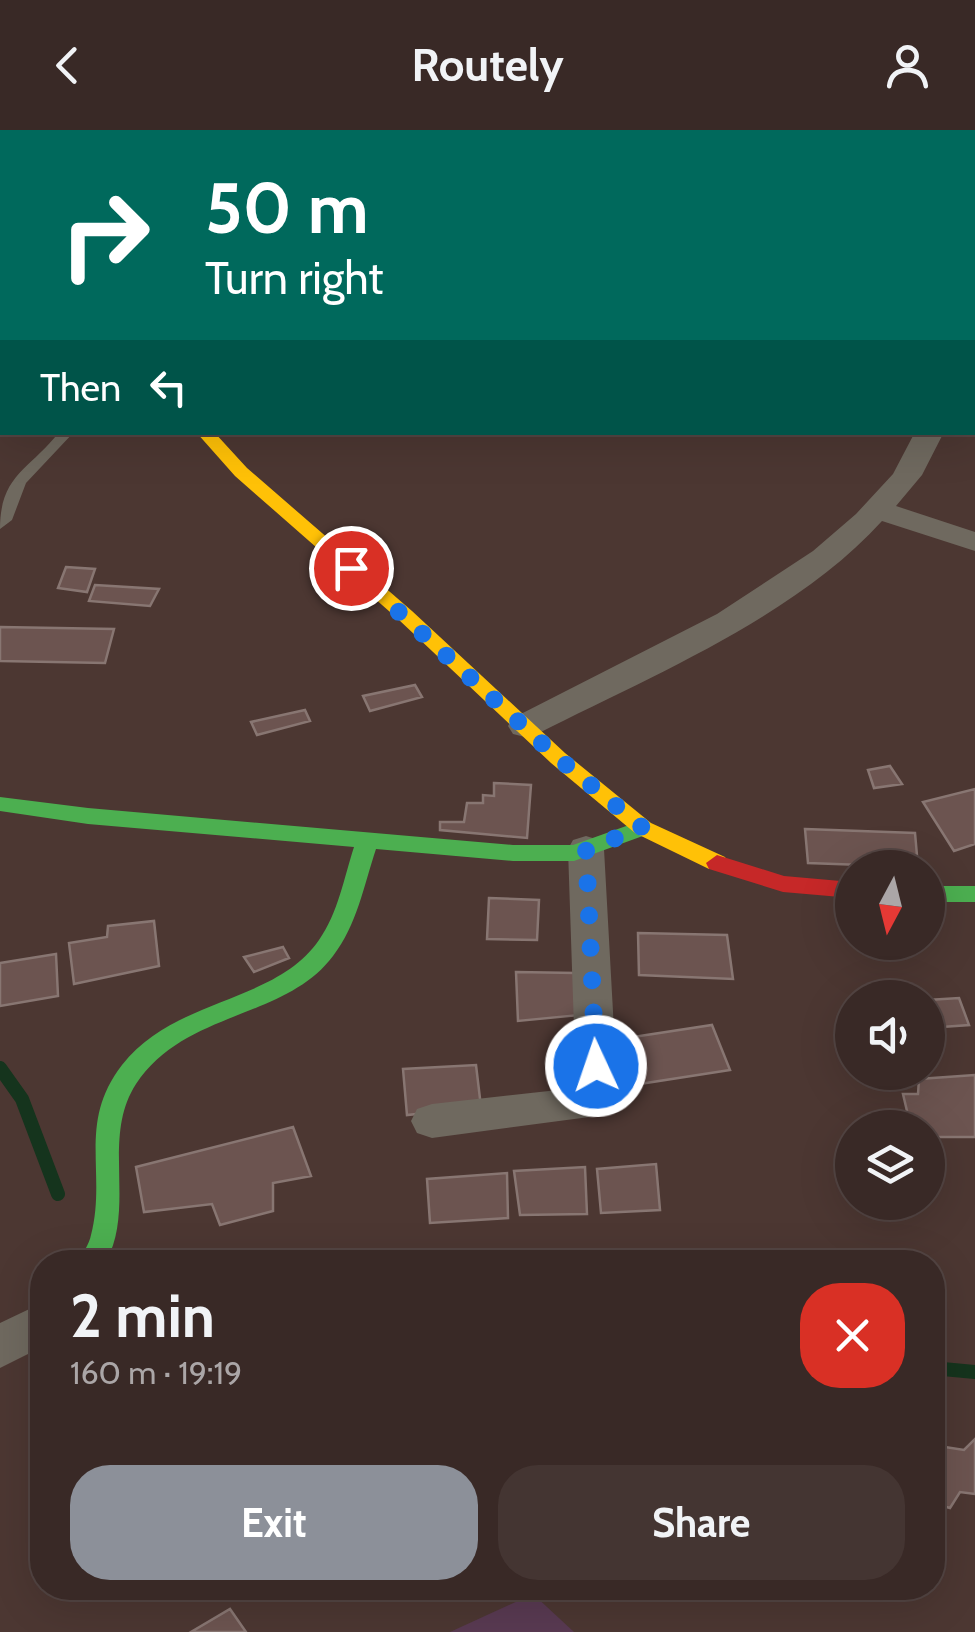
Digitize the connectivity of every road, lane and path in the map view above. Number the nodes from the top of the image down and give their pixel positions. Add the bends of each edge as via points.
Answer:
1 (65, 435) edge
2 (207, 435) edge
3 (928, 435) edge
4 (875, 509) junction
5 (0, 524) edge
6 (975, 542) edge
7 (525, 726) junction
8 (0, 804) edge
9 (643, 828) junction
10 (367, 842) junction
11 (586, 849) junction
12 (835, 889) edge
13 (945, 894) edge
14 (975, 894) edge
15 (432, 1121) dead end
16 (98, 1250) edge
17 (30, 1330) edge
18 (0, 1346) edge

1 - 5 lane via 13,489
2 - 7 street
3 - 4 street via 906,478
4 - 6 street
4 - 7 street via 837,549 708,631
7 - 9 street
8 - 10 street
9 - 11 street
9 - 12 street via 728,868 783,884
10 - 11 street via 513,853
10 - 16 street via 335,933 316,959 290,979 180,1025 128,1075 106,1114 105,1235
11 - 15 street via 598,1102
13 - 14 street
17 - 18 street

